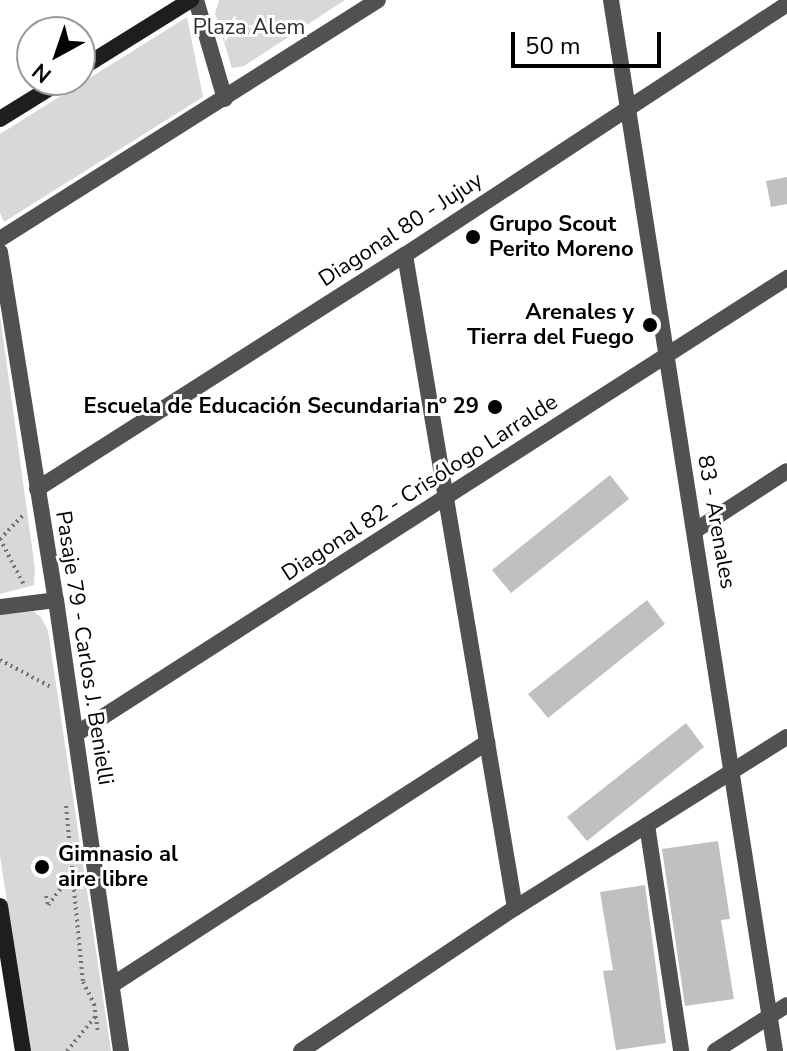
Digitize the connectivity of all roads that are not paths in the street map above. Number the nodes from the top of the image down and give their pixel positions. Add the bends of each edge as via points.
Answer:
1 (193, 0) edge
2 (378, 0) edge
3 (611, 0) edge
4 (787, 4) edge
5 (96, 59) edge
6 (37, 96) edge
7 (225, 99) junction
8 (626, 108) junction
9 (0, 119) edge
10 (0, 239) edge
11 (0, 252) edge
12 (405, 255) junction
13 (787, 278) edge
14 (666, 357) junction
15 (787, 471) edge
16 (37, 489) junction
17 (447, 497) junction
18 (696, 530) junction
19 (56, 600) junction
20 (0, 607) edge
21 (76, 734) junction
22 (787, 737) edge
23 (487, 742) junction
24 (734, 770) junction
25 (647, 825) junction
26 (0, 906) edge
27 (515, 908) junction
28 (112, 985) junction
29 (787, 1005) edge
30 (770, 1016) junction
31 (23, 1051) edge
32 (121, 1051) edge
33 (301, 1051) edge
34 (681, 1051) edge
35 (715, 1051) edge
36 (775, 1051) edge

1 - 5 street
1 - 7 street
2 - 7 street
3 - 8 street, 83 - Arenales
4 - 8 street, Diagonal 80 - Jujuy
6 - 9 street
7 - 10 street
8 - 12 street, Diagonal 80 - Jujuy
8 - 14 street, 83 - Arenales
11 - 16 street, Pasaje 79 - Carlos J. Benielli
12 - 16 street, Diagonal 80 - Jujuy
12 - 17 street
13 - 14 street, Diagonal 82 - Crisólogo Larralde
14 - 17 street, Diagonal 82 - Crisólogo Larralde
14 - 18 street, 83 - Arenales
15 - 18 street
16 - 19 street, Pasaje 79 - Carlos J. Benielli
17 - 21 street, Diagonal 82 - Crisólogo Larralde
17 - 23 street
18 - 24 street, 83 - Arenales
19 - 20 street
19 - 21 street, Pasaje 79 - Carlos J. Benielli
21 - 28 street, Pasaje 79 - Carlos J. Benielli
22 - 24 street
23 - 27 street
23 - 28 street
24 - 25 street
24 - 30 street, 83 - Arenales
25 - 27 street
25 - 34 street
26 - 31 street
27 - 33 street
28 - 32 street, Pasaje 79 - Carlos J. Benielli
29 - 30 street
30 - 35 street
30 - 36 street, 83 - Arenales

